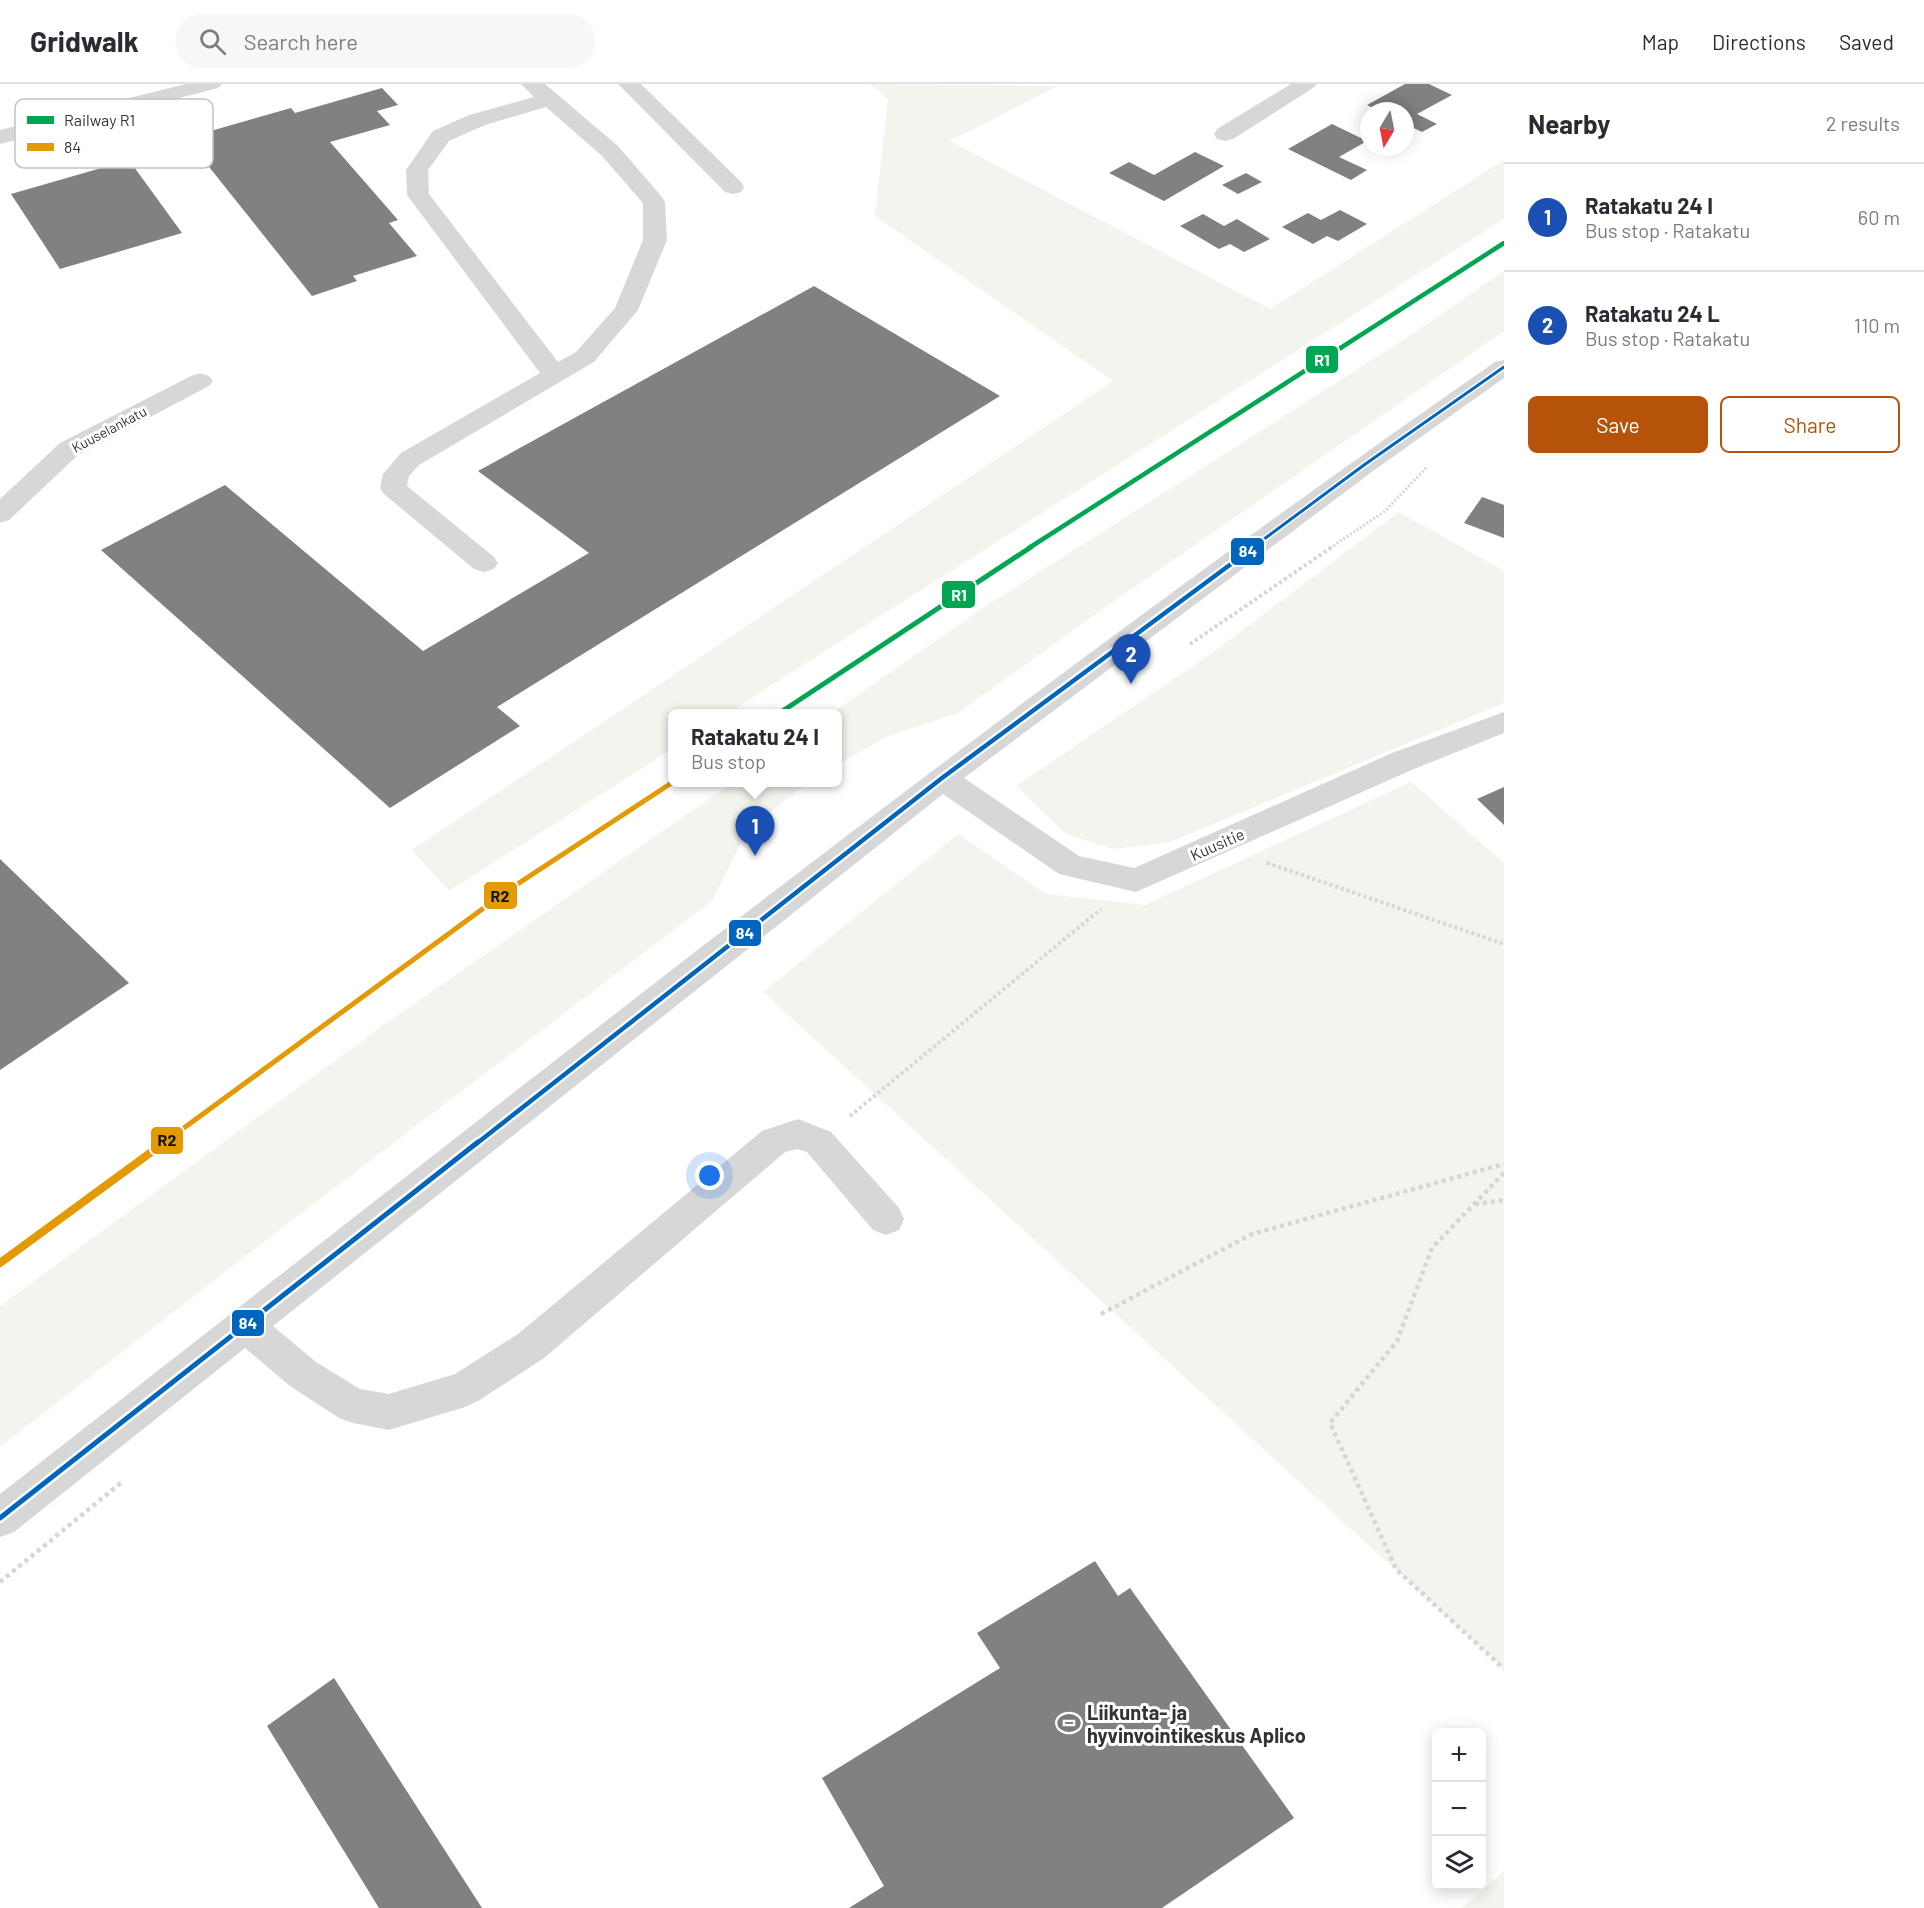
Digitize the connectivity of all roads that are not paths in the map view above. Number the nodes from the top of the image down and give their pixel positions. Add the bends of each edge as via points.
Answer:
1 (211, 84) edge
2 (629, 84) edge
3 (1306, 84) edge
4 (177, 88) edge
5 (541, 92) edge
6 (137, 99) edge
7 (15, 133) edge
8 (1225, 134) dead end
9 (0, 137) edge
10 (733, 187) dead end
11 (1504, 367) edge
12 (555, 375) junction
13 (200, 381) dead end
14 (0, 514) edge
15 (484, 563) dead end
16 (1504, 722) edge
17 (942, 778) junction
18 (886, 1219) dead end
19 (245, 1325) junction
20 (0, 1518) edge

1 - 4 street
2 - 10 street
3 - 8 street
4 - 6 street
5 - 12 street via 610,151 654,202 655,240 626,310 585,357
5 - 12 street via 441,136 417,170 418,195
7 - 9 street
11 - 17 street via 1364,465
12 - 15 street via 410,459 396,474 393,488
13 - 14 street, Kuuselankatu via 69,449
16 - 17 street, Kuusitie via 1403,761 1136,880 1070,866
17 - 19 street
18 - 19 street via 819,1142 798,1134 774,1141 531,1346 465,1389 389,1412 353,1405 303,1374
19 - 20 street

